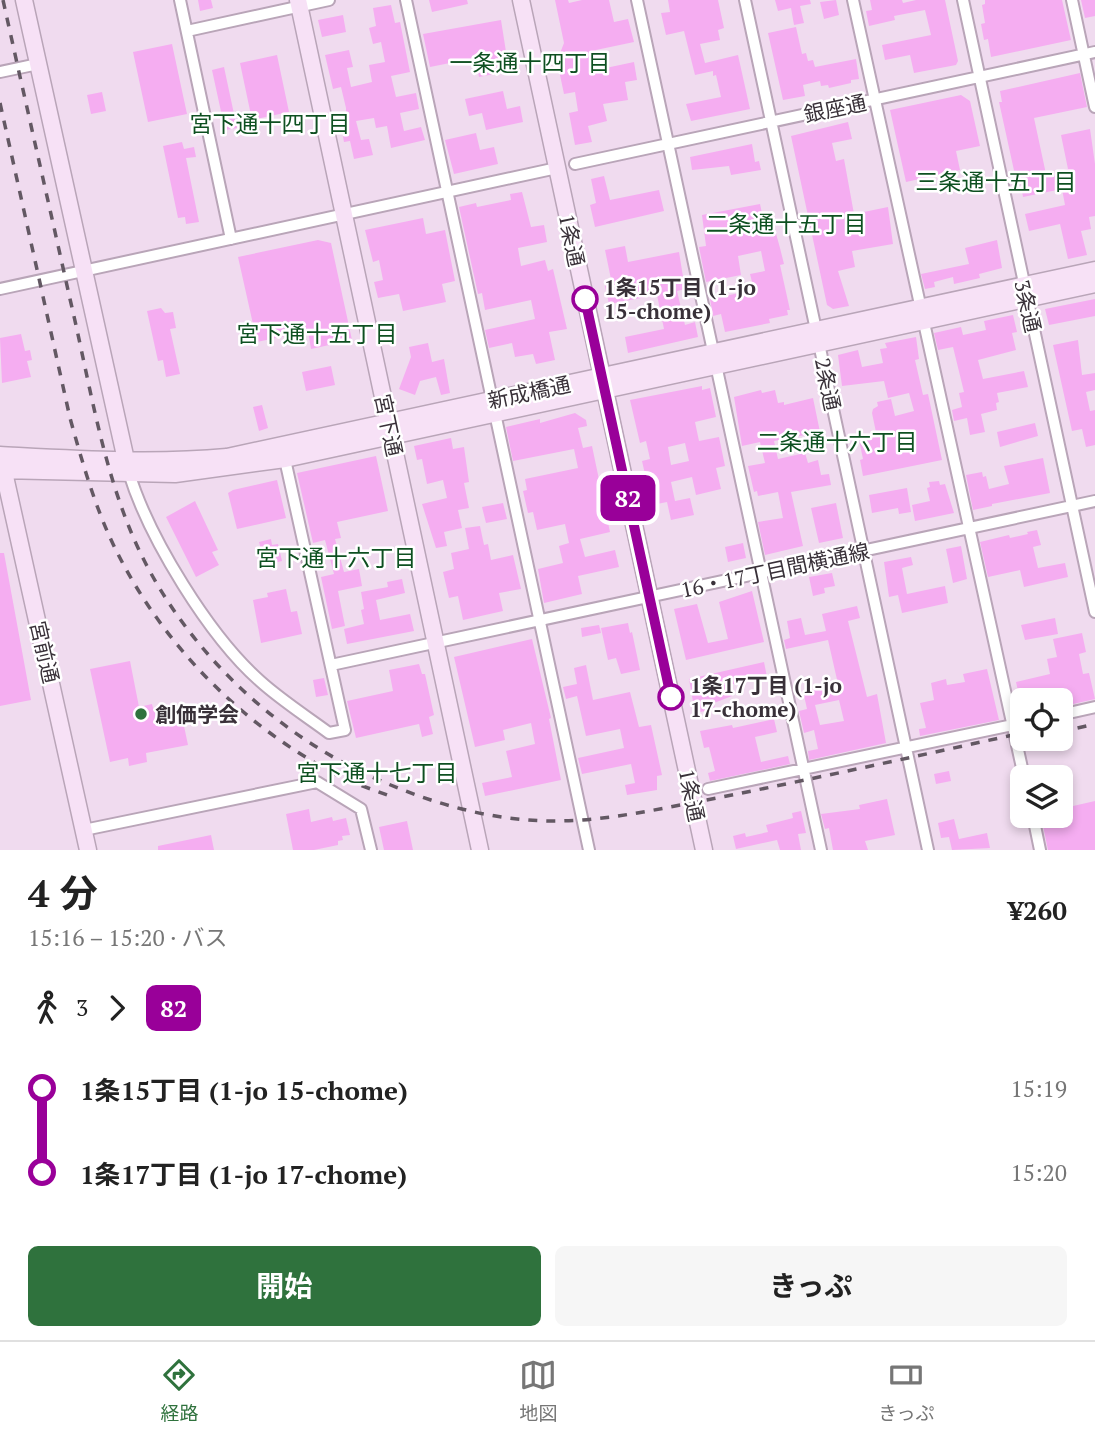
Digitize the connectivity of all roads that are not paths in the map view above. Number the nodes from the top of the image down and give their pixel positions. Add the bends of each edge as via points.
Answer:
1 (24, 0) edge
2 (180, 0) edge
3 (329, 0) edge
4 (406, 0) edge
5 (521, 0) edge
6 (637, 0) edge
7 (745, 0) edge
8 (853, 0) edge
9 (963, 0) edge
10 (1072, 0) edge
11 (299, 3) edge
12 (187, 31) junction
13 (1089, 53) edge
14 (38, 64) junction
15 (0, 72) edge
16 (980, 77) junction
17 (874, 100) junction
18 (1095, 107) edge
19 (771, 122) junction
20 (668, 145) junction
21 (575, 164) dead end
22 (557, 168) junction
23 (446, 192) junction
24 (343, 214) junction
25 (231, 239) junction
26 (84, 270) junction
27 (1095, 270) edge
28 (1095, 284) edge
29 (0, 289) edge
30 (1025, 292) junction
31 (921, 314) junction
32 (817, 337) junction
33 (715, 359) junction
34 (603, 383) junction
35 (494, 407) junction
36 (390, 429) junction
37 (283, 453) junction
38 (1, 461) edge
39 (128, 468) junction
40 (1095, 501) edge
41 (1072, 506) junction
42 (968, 527) junction
43 (864, 551) junction
44 (761, 572) junction
45 (649, 596) junction
46 (1095, 612) edge
47 (539, 619) junction
48 (435, 642) junction
49 (331, 665) junction
50 (1010, 692) edge
51 (1095, 708) edge
52 (1073, 712) edge
53 (1010, 726) edge
54 (906, 747) junction
55 (803, 770) junction
56 (708, 789) dead end
57 (1035, 828) edge
58 (83, 830) junction
59 (88, 850) edge
60 (370, 850) edge
61 (480, 850) edge
62 (589, 850) edge
63 (704, 850) edge
64 (821, 850) edge
65 (928, 850) edge
66 (1040, 850) edge

1 - 14 street
2 - 12 street
3 - 11 street
4 - 23 street
5 - 22 street, 1条通
6 - 20 street
7 - 19 street, 2条通
8 - 17 street
9 - 16 street, 3条通
10 - 13 street
11 - 12 street
11 - 24 street, 宮下通
12 - 25 street
13 - 16 street, 銀座通
13 - 18 street
14 - 15 street
14 - 26 street
16 - 17 street, 銀座通
16 - 30 street, 3条通
17 - 19 street, 銀座通
17 - 31 street
19 - 20 street, 銀座通
19 - 32 street, 2条通
20 - 21 street, 銀座通
20 - 33 street
22 - 23 street
22 - 34 street, 1条通
23 - 24 street
23 - 35 street
24 - 25 street
24 - 36 street, 宮下通
25 - 26 street
26 - 29 street
26 - 39 street
27 - 30 street, 新成橋通
28 - 30 street, 新成橋通
30 - 31 street, 新成橋通
30 - 41 street, 3条通
31 - 32 street, 新成橋通
31 - 42 street
32 - 33 street, 新成橋通
32 - 43 street, 2条通
33 - 34 street, 新成橋通
33 - 44 street
34 - 35 street, 新成橋通
34 - 45 street, 1条通
35 - 36 street, 新成橋通
35 - 47 street
36 - 37 street, 新成橋通
36 - 48 street, 宮下通
37 - 39 street, 新成橋通
37 - 49 street
38 - 39 street, 新成橋通
38 - 58 street, 宮前通
39 - 49 street via 172,567 225,645 259,680 328,733 345,730
40 - 41 street, 16・17丁目間横通線
41 - 42 street, 16・17丁目間横通線
41 - 46 street, 3条通
42 - 43 street, 16・17丁目間横通線
42 - 50 street
43 - 44 street, 16・17丁目間横通線
43 - 54 street, 2条通
44 - 45 street, 16・17丁目間横通線
44 - 55 street
45 - 47 street, 16・17丁目間横通線
45 - 63 street, 1条通
47 - 48 street, 16・17丁目間横通線
47 - 62 street
48 - 49 street, 16・17丁目間横通線
48 - 61 street, 宮下通
51 - 52 street
53 - 54 street
54 - 55 street
54 - 65 street, 2条通
55 - 56 street
55 - 64 street
57 - 66 street
58 - 59 street, 宮前通
58 - 60 street via 317,782 361,809

